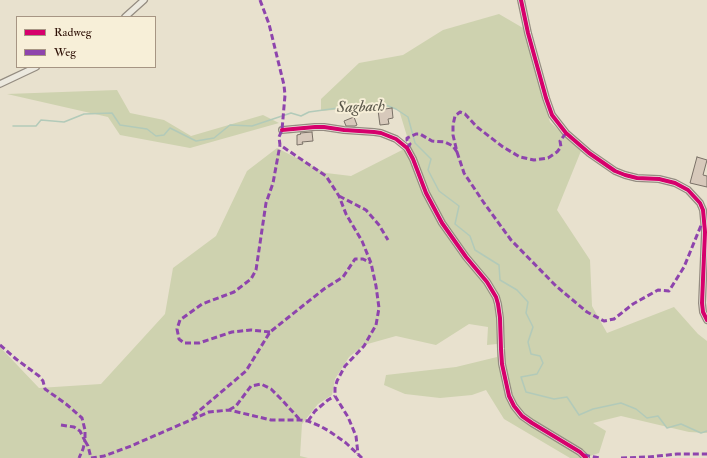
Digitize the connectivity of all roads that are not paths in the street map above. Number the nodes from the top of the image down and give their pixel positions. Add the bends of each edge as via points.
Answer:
1 (144, 0) edge
2 (521, 0) edge
3 (126, 16) edge
4 (34, 68) edge
5 (0, 84) edge
6 (282, 130) dead end
7 (707, 320) edge
8 (586, 458) edge

1 - 3 street
2 - 7 street via 546,98 558,124 615,171 637,178 675,183 688,190 700,203 705,225 702,303
4 - 5 street
6 - 8 street via 324,127 381,133 396,139 407,148 439,218 496,297 500,318 502,364 509,396 514,406 522,416

